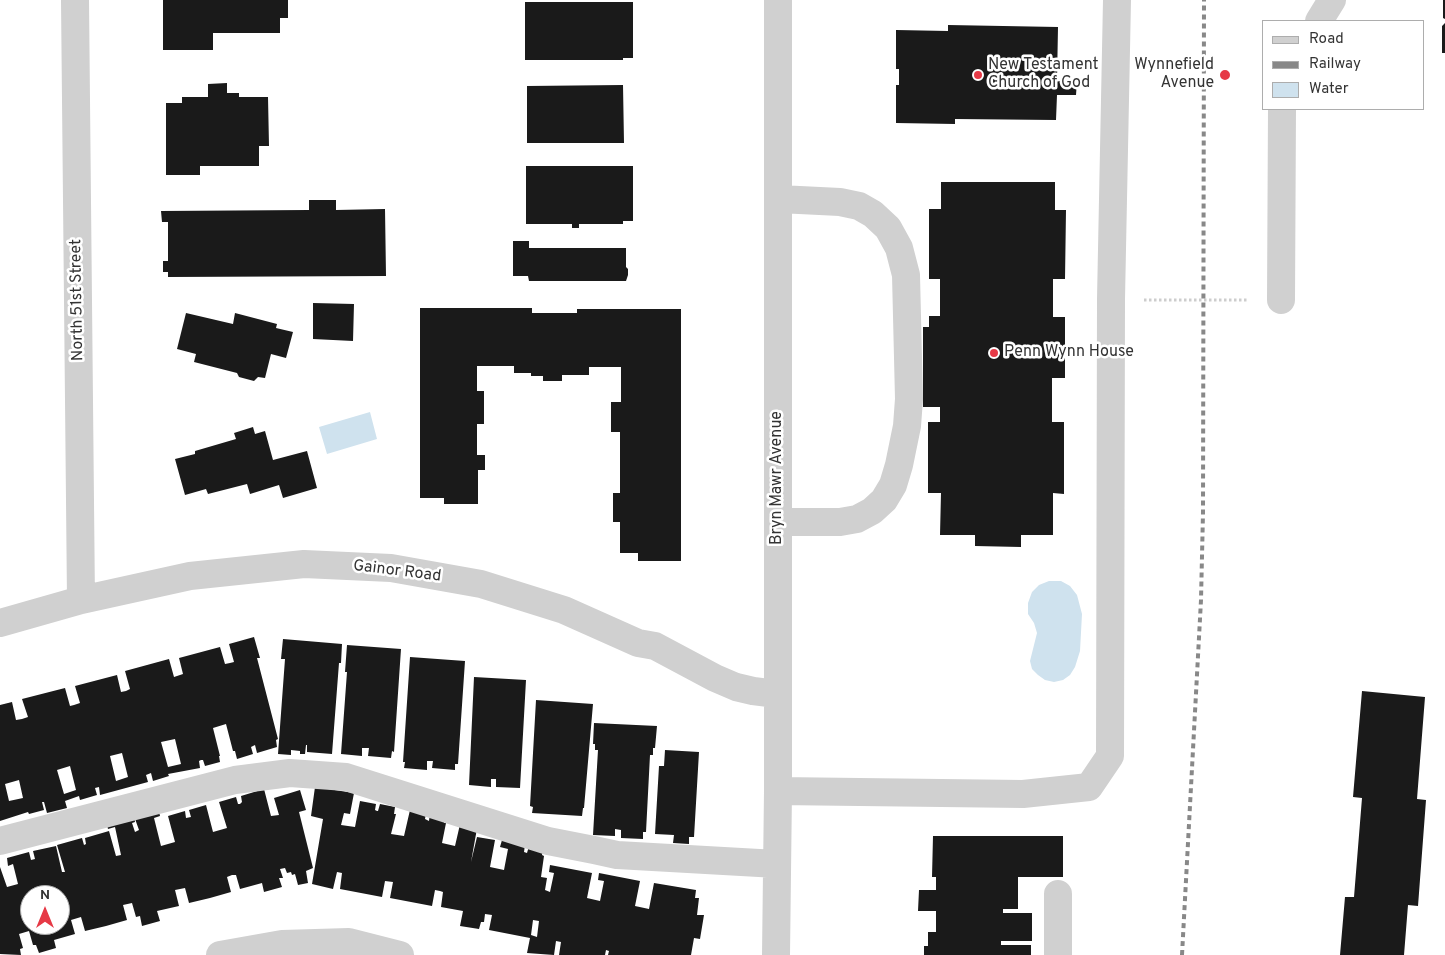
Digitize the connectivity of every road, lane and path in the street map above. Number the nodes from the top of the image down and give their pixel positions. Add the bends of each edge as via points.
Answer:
1 (75, 0) edge
2 (778, 0) edge
3 (1117, 0) edge
4 (1332, 0) edge
5 (1320, 20) edge
6 (1282, 110) edge
7 (779, 199) junction
8 (1110, 300) junction
9 (1281, 300) joint
10 (778, 522) junction
11 (81, 600) junction
12 (0, 623) edge
13 (777, 694) junction
14 (778, 791) junction
15 (0, 841) edge
16 (777, 864) junction
17 (1058, 894) dead end
18 (220, 955) edge
19 (400, 955) edge
20 (776, 955) edge
21 (1058, 955) edge

1 - 11 street, North 51st Street
2 - 7 street, Bryn Mawr Avenue
3 - 8 street
4 - 5 street
6 - 9 street
7 - 10 street, Bryn Mawr Avenue
7 - 10 street via 859,206 888,228 899,248 906,275 909,399 907,426 893,485 872,512 840,522
8 - 9 path
8 - 14 street via 1110,756 1090,787 1023,794
10 - 13 street, Bryn Mawr Avenue
11 - 12 street, Gainor Road
11 - 13 street, Gainor Road via 190,576 304,564 392,568 481,584 564,610 638,643 656,646 736,687
13 - 14 street, Bryn Mawr Avenue
14 - 16 street, Bryn Mawr Avenue
15 - 16 street via 235,780 290,773 346,777 548,841 617,855
16 - 20 street, Bryn Mawr Avenue
17 - 21 street
18 - 19 street via 282,944 348,942

